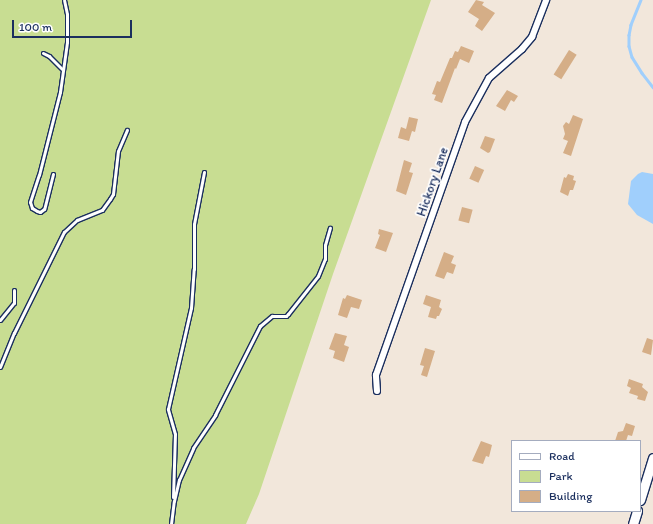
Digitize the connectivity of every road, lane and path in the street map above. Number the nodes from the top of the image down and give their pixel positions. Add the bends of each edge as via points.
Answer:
1 (64, 0) edge
2 (546, 0) edge
3 (43, 53) dead end
4 (62, 68) junction
5 (127, 130) dead end
6 (204, 172) dead end
7 (53, 174) dead end
8 (330, 228) dead end
9 (14, 290) dead end
10 (0, 320) edge
11 (0, 367) edge
12 (377, 391) dead end
13 (653, 458) edge
14 (641, 497) edge
15 (174, 500) junction
16 (637, 512) edge
17 (172, 524) edge
18 (633, 524) edge

1 - 4 lane via 67,29
2 - 12 street, Hickory Lane via 532,37 489,78 465,122 376,375
3 - 4 lane
4 - 7 lane via 60,92 39,175 30,198 30,205 37,211 44,209
5 - 11 lane via 118,151 113,194 102,210 77,220 64,232
6 - 15 lane via 194,224 191,308 168,409 175,434
8 - 15 lane via 325,245 326,259 318,276 286,316 272,316 260,326 216,415 193,448
9 - 10 lane via 14,303
13 - 14 main road
15 - 17 lane
16 - 18 main road

